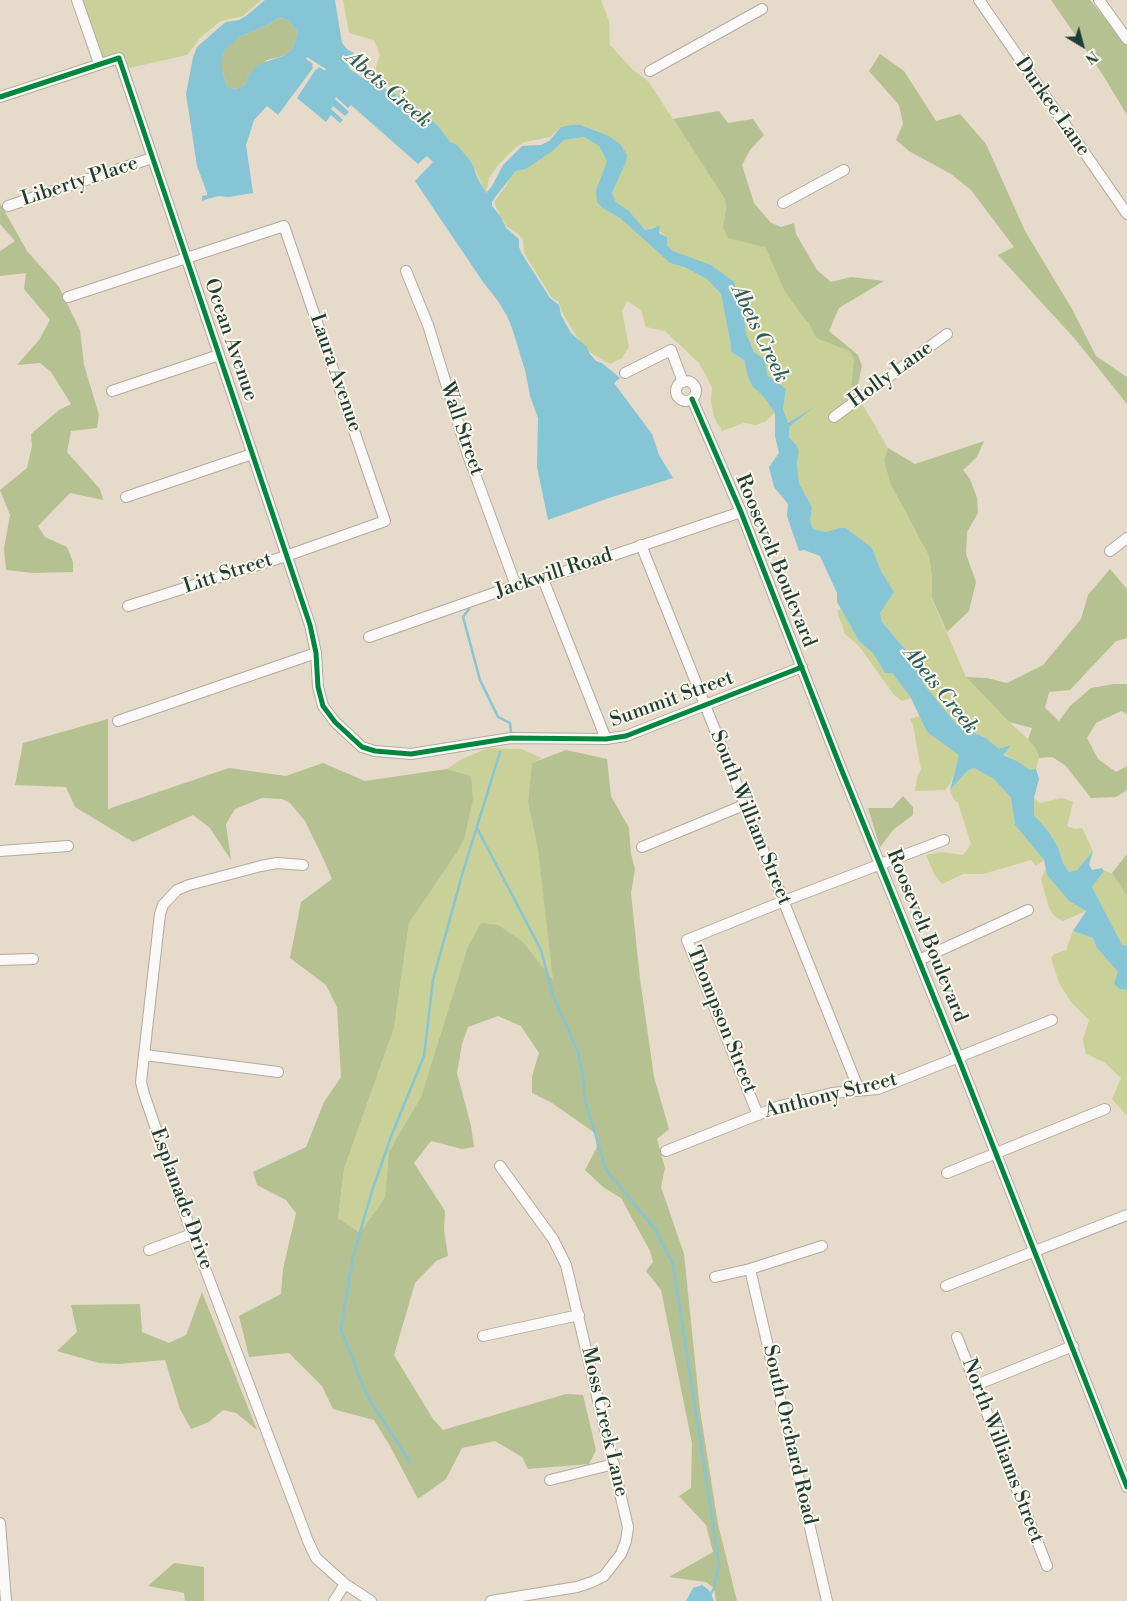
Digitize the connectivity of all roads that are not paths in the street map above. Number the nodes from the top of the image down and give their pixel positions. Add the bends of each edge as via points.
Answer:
1 (77, 0) edge
2 (979, 0) edge
3 (1099, 0) edge
4 (762, 9) dead end
5 (1127, 40) edge
6 (99, 64) junction
7 (650, 71) dead end
8 (0, 97) edge
9 (152, 158) junction
10 (844, 170) dead end
11 (783, 203) dead end
12 (8, 206) dead end
13 (1127, 214) edge
14 (186, 257) junction
15 (406, 271) dead end
16 (68, 297) dead end
17 (947, 334) dead end
18 (219, 355) junction
19 (625, 373) dead end
20 (683, 382) junction
21 (112, 391) dead end
22 (692, 399) junction
23 (834, 417) dead end
24 (252, 454) junction
25 (126, 496) dead end
26 (741, 512) junction
27 (386, 521) joint
28 (1127, 538) edge
29 (641, 545) junction
30 (1110, 550) dead end
31 (286, 556) junction
32 (543, 579) junction
33 (516, 586) junction
34 (128, 606) dead end
35 (368, 637) dead end
36 (316, 653) junction
37 (802, 667) junction
38 (705, 706) junction
39 (118, 721) dead end
40 (606, 739) junction
41 (744, 805) junction
42 (944, 840) dead end
43 (68, 846) dead end
44 (642, 846) dead end
45 (0, 851) edge
46 (881, 864) junction
47 (303, 865) dead end
48 (784, 901) junction
49 (1028, 910) dead end
50 (33, 959) dead end
51 (0, 960) edge
52 (919, 960) junction
53 (1052, 1020) dead end
54 (145, 1055) junction
55 (958, 1057) junction
56 (278, 1072) dead end
57 (859, 1090) junction
58 (1105, 1109) dead end
59 (758, 1115) junction
60 (666, 1150) dead end
61 (996, 1153) junction
62 (500, 1166) dead end
63 (947, 1173) dead end
64 (1127, 1215) edge
65 (192, 1234) junction
66 (822, 1246) dead end
67 (150, 1250) dead end
68 (1035, 1252) junction
69 (750, 1268) junction
70 (715, 1277) dead end
71 (946, 1286) dead end
72 (579, 1315) junction
73 (484, 1336) dead end
74 (957, 1337) dead end
75 (1073, 1346) junction
76 (976, 1385) junction
77 (614, 1464) junction
78 (550, 1480) dead end
79 (1127, 1487) edge
80 (0, 1523) edge
81 (1048, 1566) dead end
82 (345, 1584) junction
83 (6, 1601) edge
84 (334, 1601) edge
85 (371, 1601) edge
86 (491, 1601) edge
87 (827, 1601) edge

1 - 6 street
2 - 13 street, Durkee Lane
3 - 5 street
4 - 7 street
6 - 8 street
6 - 9 street, Ocean Avenue via 119,58
9 - 12 street, Liberty Place
9 - 14 street, Ocean Avenue
10 - 11 street
14 - 16 street
14 - 18 street, Ocean Avenue
14 - 27 street, Laura Avenue via 284,226
15 - 33 street, Wall Street via 428,325 468,455
17 - 23 street, Holly Lane
18 - 21 street
18 - 24 street, Ocean Avenue
19 - 20 street, Roosevelt Boulevard via 670,350
20 - 22 street, Roosevelt Boulevard via 695,386
20 - 22 street, Roosevelt Boulevard via 677,388 678,396 684,401
22 - 26 street, Roosevelt Boulevard
24 - 25 street
24 - 31 street, Ocean Avenue
26 - 29 street, Jackwill Road
26 - 37 street, Roosevelt Boulevard
27 - 31 street, Litt Street
28 - 30 street
29 - 32 street, Jackwill Road
29 - 38 street, South William Street
31 - 34 street, Litt Street
31 - 36 street, Ocean Avenue via 310,625
32 - 33 street, Jackwill Road
32 - 40 street
33 - 35 street, Jackwill Road
36 - 39 street
36 - 40 street, Summit Street via 323,706 351,738 362,747 375,751 411,754 510,738
37 - 38 street, Summit Street
37 - 46 street, Roosevelt Boulevard
38 - 40 street, Summit Street via 626,736
38 - 41 street, South William Street
41 - 44 street
41 - 48 street, South William Street
42 - 46 street
43 - 45 street
46 - 48 street
46 - 52 street, Roosevelt Boulevard
47 - 54 street, Esplanade Drive via 277,863 189,885 177,890 163,905
48 - 57 street, South William Street
48 - 59 street, Thompson Street via 687,940
49 - 52 street
50 - 51 street
52 - 55 street, Roosevelt Boulevard
53 - 55 street, Anthony Street
54 - 56 street
54 - 65 street, Esplanade Drive via 141,1082 144,1094
55 - 57 street, Anthony Street via 878,1089
55 - 61 street, Roosevelt Boulevard
57 - 59 street, Anthony Street via 807,1098
58 - 61 street
59 - 60 street, Anthony Street
61 - 63 street
61 - 68 street, Roosevelt Boulevard
62 - 72 street, Moss Creek Lane via 561,1253
64 - 68 street
65 - 67 street
65 - 82 street, Esplanade Drive via 308,1542 316,1558
66 - 69 street
68 - 71 street
68 - 75 street, Roosevelt Boulevard
69 - 70 street
69 - 87 street, South Orchard Road
72 - 73 street
72 - 77 street, Moss Creek Lane
74 - 76 street, North Williams Street
75 - 76 street
75 - 79 street, Roosevelt Boulevard
76 - 81 street, North Williams Street
77 - 78 street
77 - 86 street, Moss Creek Lane via 628,1527 621,1554 604,1576 578,1586
80 - 83 street
82 - 84 street
82 - 85 street, Esplanade Drive

